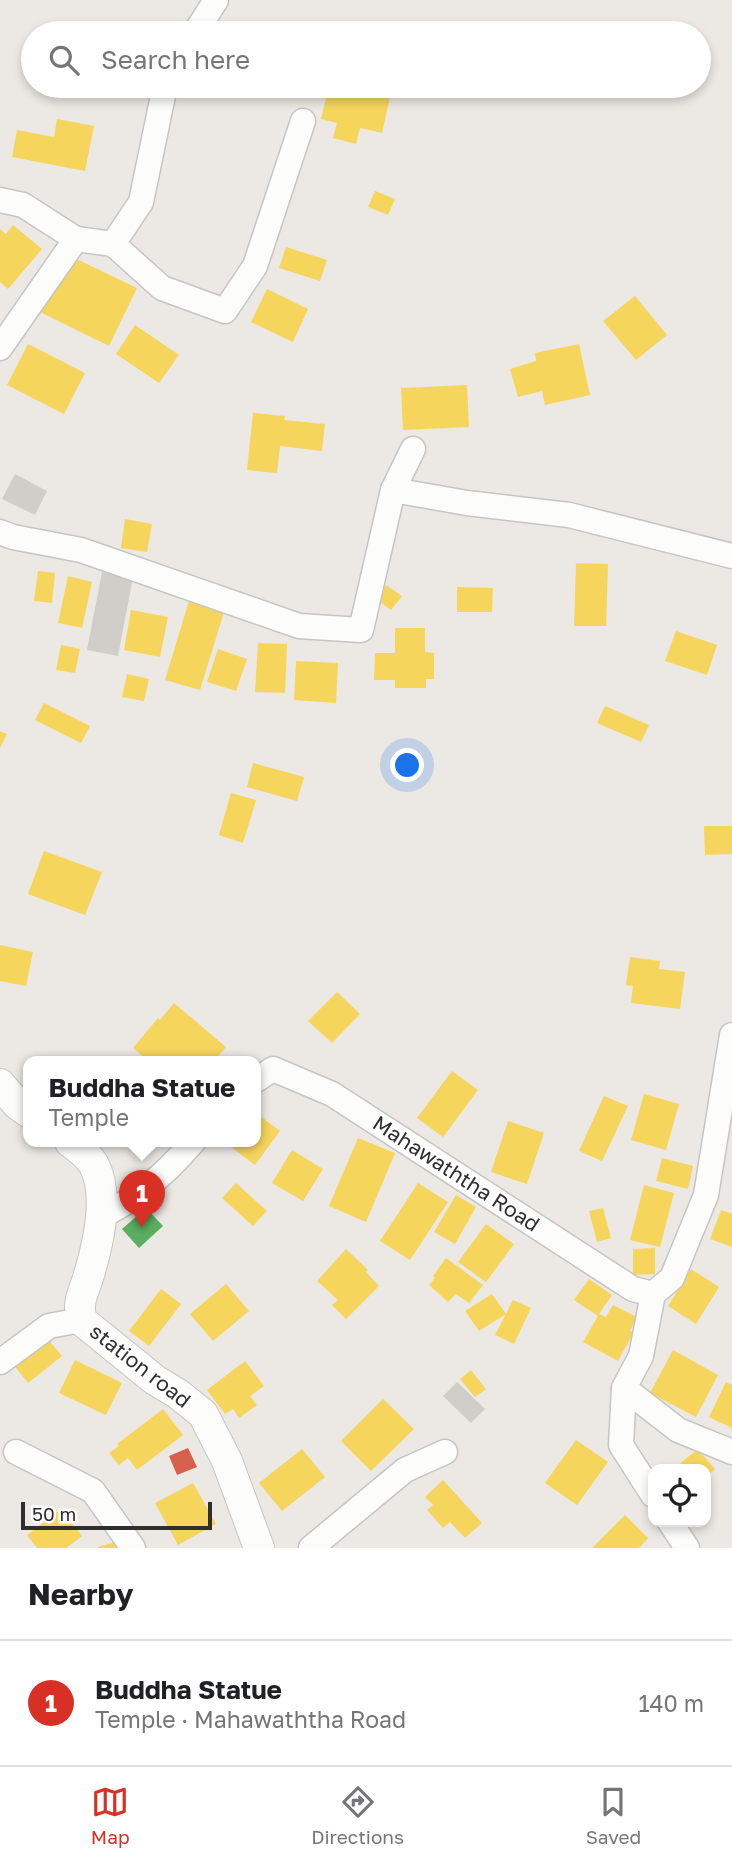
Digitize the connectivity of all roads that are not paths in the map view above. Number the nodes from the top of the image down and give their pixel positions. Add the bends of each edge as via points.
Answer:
1 (216, 0) edge
2 (203, 21) edge
3 (163, 98) edge
4 (303, 121) dead end
5 (0, 200) edge
6 (76, 239) junction
7 (113, 244) junction
8 (0, 348) edge
9 (413, 449) dead end
10 (393, 490) junction
11 (0, 532) edge
12 (732, 556) edge
13 (732, 1035) edge
14 (261, 1077) edge
15 (0, 1084) edge
16 (23, 1108) edge
17 (76, 1147) edge
18 (189, 1147) edge
19 (102, 1216) junction
20 (653, 1294) junction
21 (81, 1320) junction
22 (0, 1362) edge
23 (624, 1388) junction
24 (16, 1452) dead end
25 (445, 1452) dead end
26 (732, 1452) edge
27 (648, 1487) edge
28 (673, 1527) edge
29 (133, 1548) edge
30 (259, 1548) edge
31 (311, 1548) edge
32 (687, 1548) edge

1 - 2 street
3 - 7 street via 141,202
4 - 7 street via 255,266 225,311 162,288
5 - 6 street via 23,205
6 - 7 street
6 - 8 street
9 - 10 street
10 - 11 street via 361,630 299,626 81,550
10 - 12 street via 569,515
13 - 20 street via 706,1195 672,1278
14 - 20 street, Mahawaththa Road via 273,1069 332,1094 633,1289
15 - 16 street
17 - 19 street, station road via 93,1162 102,1188
18 - 19 street via 120,1207
19 - 21 street, station road via 79,1304
20 - 23 street via 641,1356
21 - 22 street via 49,1326
21 - 30 street, station road via 203,1414 227,1461
23 - 26 street via 678,1430
23 - 27 street via 621,1445
24 - 29 street via 93,1491
25 - 31 street via 405,1470
28 - 32 street

